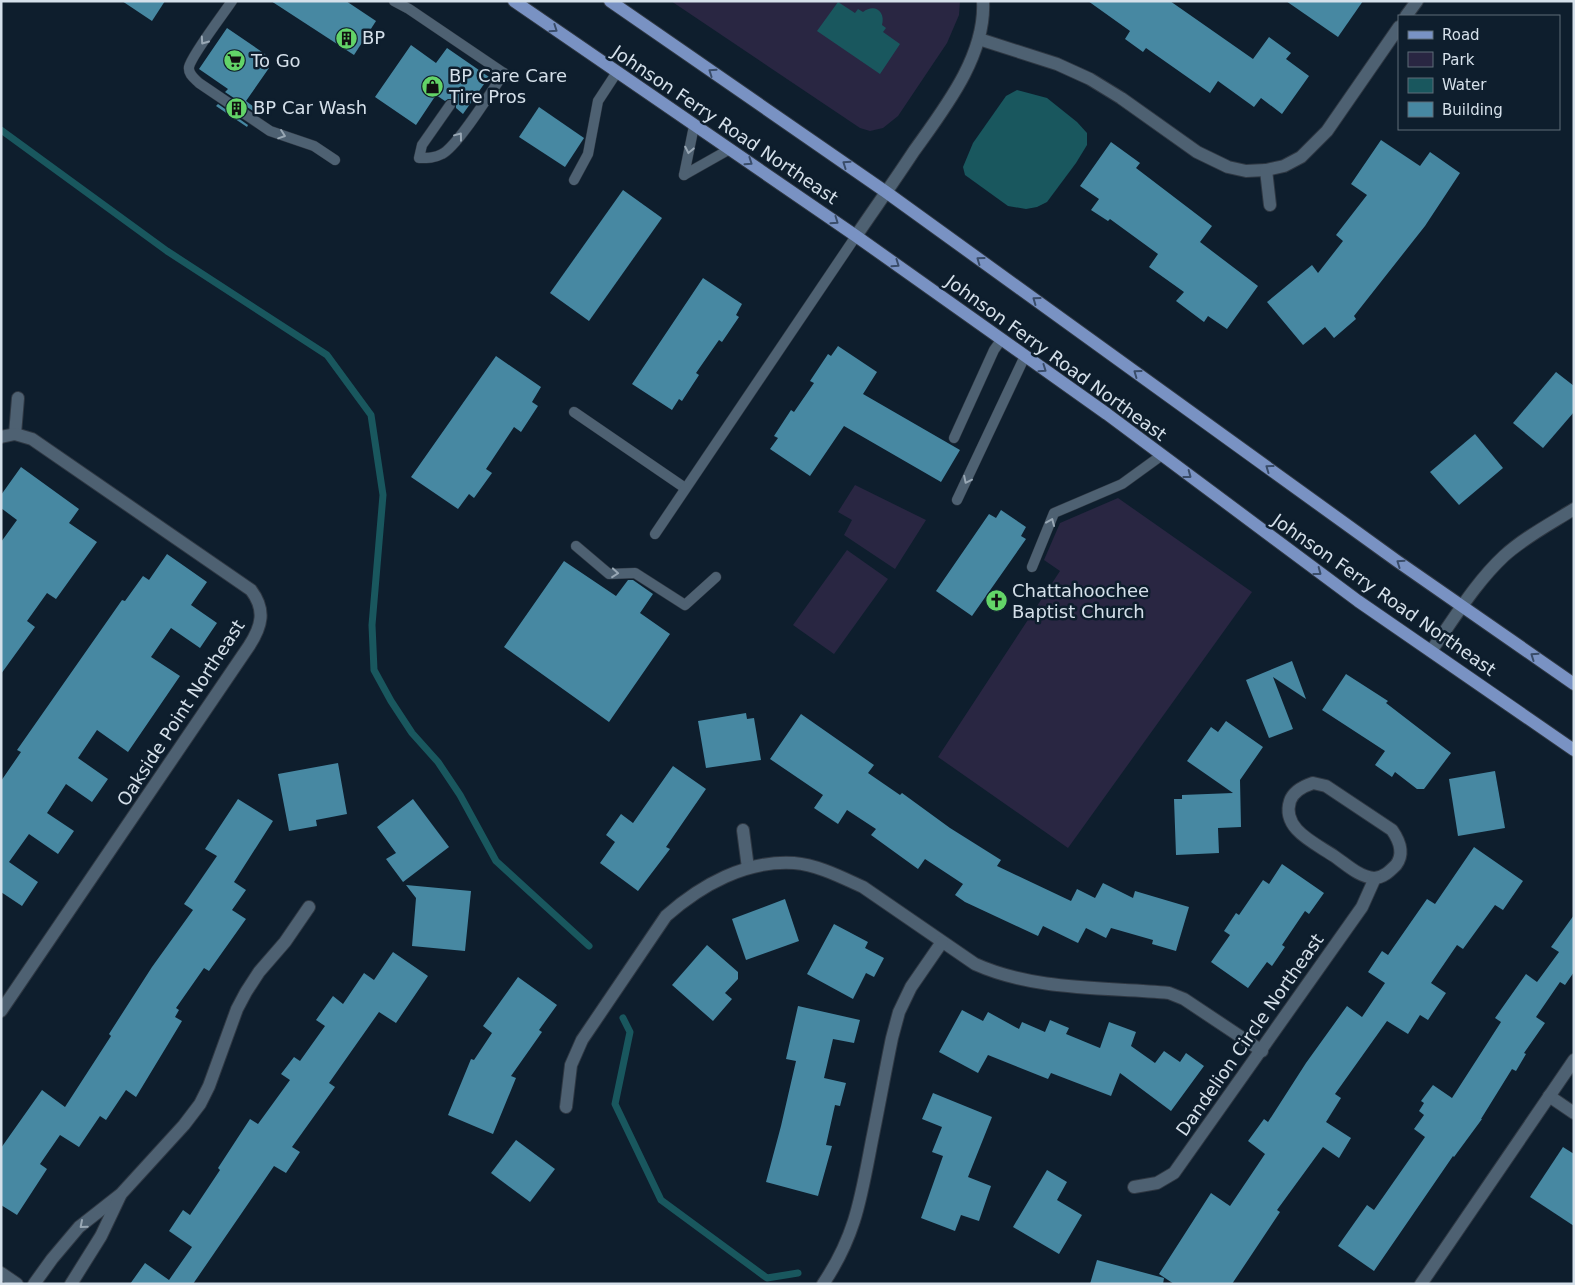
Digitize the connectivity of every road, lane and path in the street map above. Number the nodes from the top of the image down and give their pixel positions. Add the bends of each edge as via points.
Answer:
1 (232, 1) edge
2 (394, 1) edge
3 (514, 1) edge
4 (610, 1) edge
5 (983, 1) edge
6 (1417, 1) edge
7 (1407, 15) edge
8 (1398, 28) edge
9 (979, 39) junction
10 (482, 58) junction
11 (475, 68) dead end
12 (618, 72) junction
13 (450, 104) dead end
14 (694, 126) junction
15 (730, 149) junction
16 (335, 160) dead end
17 (1266, 170) junction
18 (574, 180) dead end
19 (886, 192) junction
20 (1270, 205) dead end
21 (856, 236) junction
22 (1002, 340) junction
23 (1025, 356) junction
24 (18, 398) dead end
25 (574, 412) dead end
26 (15, 434) junction
27 (1, 438) edge
28 (954, 438) dead end
29 (1162, 455) junction
30 (685, 488) junction
31 (957, 500) dead end
32 (1574, 508) edge
33 (655, 534) dead end
34 (576, 546) dead end
35 (1032, 566) dead end
36 (716, 577) dead end
37 (1463, 607) junction
38 (1431, 651) junction
39 (1574, 684) edge
40 (1574, 750) edge
41 (743, 830) dead end
42 (748, 868) junction
43 (1375, 878) junction
44 (310, 907) dead end
45 (942, 942) junction
46 (1, 1011) edge
47 (1262, 1051) junction
48 (1574, 1060) edge
49 (1549, 1096) junction
50 (566, 1106) dead end
51 (1574, 1113) edge
52 (1134, 1187) dead end
53 (121, 1194) junction
54 (1, 1273) edge
55 (17, 1284) edge
56 (34, 1284) edge
57 (71, 1284) edge
58 (823, 1284) edge
59 (1421, 1284) edge

1 -> 16 lane via 197,51 189,67 190,75 270,131 314,146
2 - 10 lane
3 -> 12 main road, Johnson Ferry Road Northeast
19 -> 4 main road, Johnson Ferry Road Northeast
5 - 9 street
6 - 7 street
8 - 17 street via 1327,131 1301,157 1284,166
9 - 17 street via 1058,64 1090,79 1197,152 1228,167 1246,171
9 - 19 street via 950,99
10 - 11 lane
13 -> 10 lane via 422,145 419,158 435,158 453,145 506,74
12 - 14 main road, Johnson Ferry Road Northeast
12 - 18 lane via 598,101 588,154
14 - 15 main road, Johnson Ferry Road Northeast
14 -> 15 lane via 684,175
15 -> 21 main road, Johnson Ferry Road Northeast
17 - 20 street
19 - 21 street
37 -> 19 main road, Johnson Ferry Road Northeast
21 -> 22 main road, Johnson Ferry Road Northeast
21 - 30 lane
22 - 23 main road, Johnson Ferry Road Northeast
22 - 28 lane via 994,350
23 -> 29 main road, Johnson Ferry Road Northeast
23 -> 31 lane
24 - 26 street
25 - 30 lane
26 - 27 street
26 - 46 street, Oakside Point Northeast via 32,439 251,590 257,599 261,621 250,646
35 -> 29 lane via 1054,513 1122,484
29 -> 38 main road, Johnson Ferry Road Northeast via 1358,601
30 - 33 lane
32 - 37 street via 1533,533 1504,557
34 -> 36 lane via 608,574 635,573 685,605
37 - 38 street
39 -> 37 main road, Johnson Ferry Road Northeast
38 - 40 main road, Johnson Ferry Road Northeast
41 - 42 street
42 - 45 street via 795,864 821,869 862,887
42 - 50 street via 705,886 666,916 582,1040 571,1065
43 - 43 street via 1361,875 1297,831 1289,820 1291,797 1313,783 1326,786 1392,830 1401,849 1398,862 1388,873
43 - 47 street, Dandelion Circle Northeast via 1362,907
44 - 53 street via 246,992 200,1104
45 - 47 street via 995,973 1059,984 1169,993 1184,999
45 - 58 street via 911,987 899,1012 859,1209 850,1237
47 - 52 street, Dandelion Circle Northeast via 1174,1173 1157,1183
48 - 49 street
49 - 51 street
49 - 59 street
53 -> 56 street via 79,1227
53 - 57 street via 101,1236
54 - 55 street

